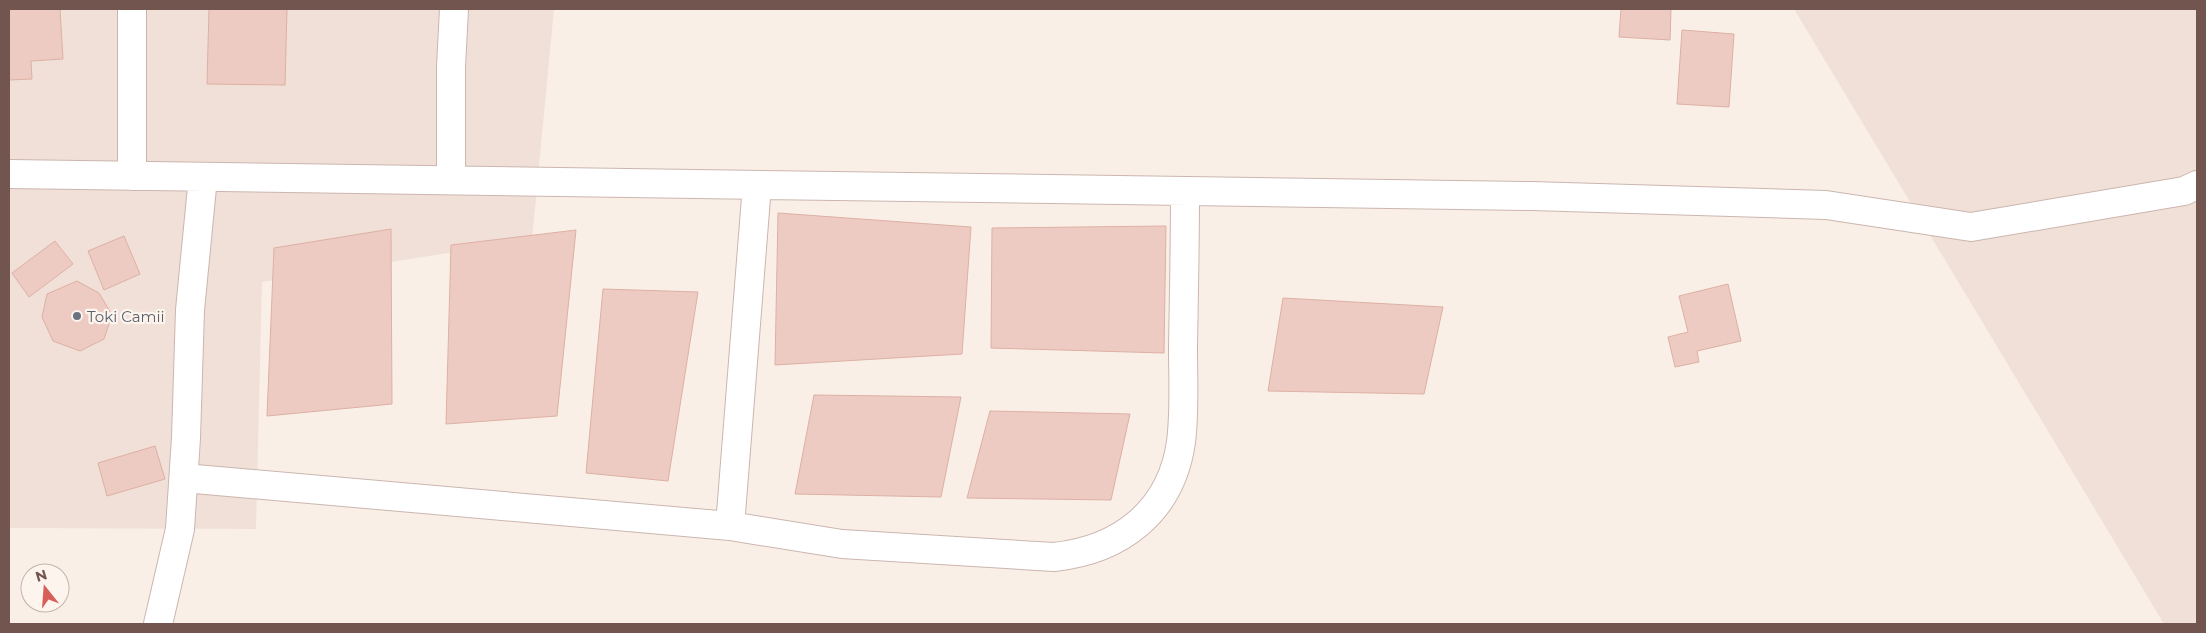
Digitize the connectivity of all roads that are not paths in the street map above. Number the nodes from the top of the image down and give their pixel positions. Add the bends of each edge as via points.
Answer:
1 (132, 9) edge
2 (454, 9) edge
3 (9, 174) edge
4 (132, 176) junction
5 (203, 177) junction
6 (451, 180) junction
7 (757, 185) junction
8 (2197, 185) edge
9 (1186, 191) junction
10 (184, 478) junction
11 (730, 526) junction
12 (158, 624) edge

1 - 4 street
2 - 6 street
3 - 4 street
4 - 5 street
5 - 6 street
5 - 10 street via 190,310
6 - 7 street
7 - 9 street
7 - 11 street
8 - 9 street via 2184,191 1972,227 1826,205 1532,196
9 - 11 street via 1181,441 1177,462 1160,499 1124,534 1079,554 1054,557 842,544
10 - 11 street
10 - 12 street via 180,529

